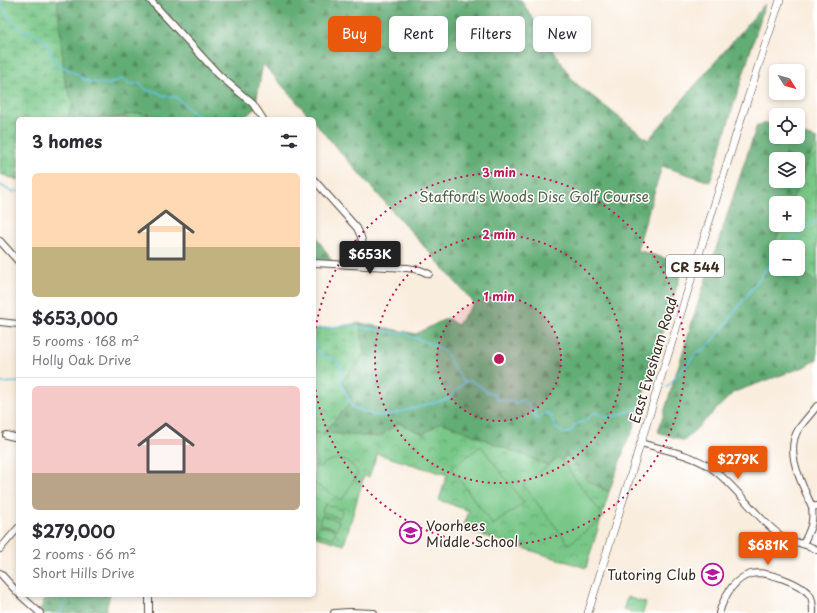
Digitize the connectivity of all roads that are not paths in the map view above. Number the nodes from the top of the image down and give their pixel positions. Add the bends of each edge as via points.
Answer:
1 (150, 0) edge
2 (780, 0) edge
3 (262, 117) edge
4 (316, 182) edge
5 (0, 241) edge
6 (16, 259) edge
7 (316, 263) edge
8 (365, 266) junction
9 (429, 274) dead end
10 (0, 322) edge
11 (16, 324) edge
12 (817, 406) edge
13 (6, 435) dead end
14 (16, 438) edge
15 (641, 443) junction
16 (814, 507) edge
17 (16, 530) edge
18 (803, 544) junction
19 (0, 549) edge
20 (817, 550) edge
21 (0, 573) edge
22 (16, 591) edge
23 (22, 597) edge
24 (149, 597) edge
25 (40, 613) edge
26 (149, 613) edge
27 (334, 613) edge
28 (374, 613) edge
29 (588, 613) edge
30 (719, 613) edge
31 (813, 613) edge

1 - 3 street via 219,74 252,104
2 - 15 main road, East Evesham Road / CR 544
4 - 8 street via 362,236
5 - 6 street
7 - 8 street
8 - 9 street via 407,268
10 - 11 street
12 - 16 street via 798,430 792,446 795,464
13 - 14 street
15 - 18 street via 699,461 727,482 781,536
15 - 29 main road, East Evesham Road / CR 544
16 - 18 street via 811,528
17 - 19 street
18 - 20 street
21 - 22 street
23 - 25 street
24 - 26 street
27 - 28 street
30 - 31 street via 723,600 731,588 751,574 776,577 801,587 811,596

